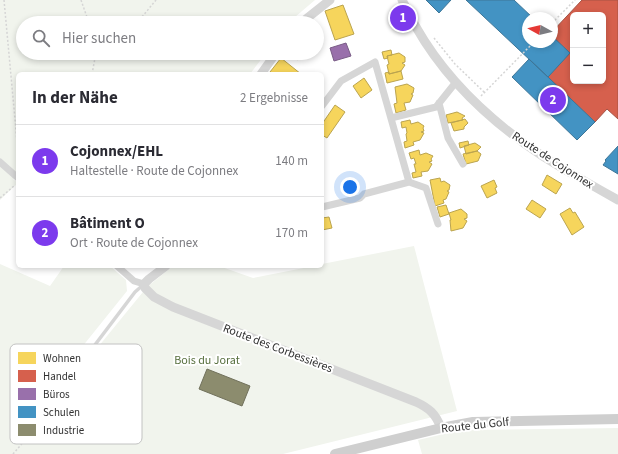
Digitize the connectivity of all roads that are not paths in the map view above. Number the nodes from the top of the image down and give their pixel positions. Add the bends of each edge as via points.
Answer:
1 (330, 0) edge
2 (402, 0) edge
3 (310, 16) edge
4 (271, 60) edge
5 (262, 72) edge
6 (456, 82) junction
7 (324, 103) edge
8 (439, 103) junction
9 (391, 118) junction
10 (0, 162) edge
11 (463, 164) dead end
12 (16, 176) edge
13 (409, 182) junction
14 (618, 200) edge
15 (324, 207) edge
16 (438, 224) dead end
17 (119, 268) edge
18 (163, 268) edge
19 (144, 284) junction
20 (95, 344) edge
21 (618, 419) edge
22 (441, 428) junction
23 (335, 454) edge

1 - 3 street
2 - 6 street, Route de Cojonnex via 424,40
4 - 5 street
6 - 8 street
6 - 14 street, Route de Cojonnex via 475,102 527,145
7 - 9 street via 341,81 375,62
8 - 9 street via 436,107
8 - 11 street via 448,138
9 - 13 street
10 - 12 street
13 - 15 street
13 - 16 street via 426,188
17 - 19 street, Route des Corbessières via 134,281
18 - 19 street
19 - 20 lane via 134,292
19 - 22 street, Route des Corbessières via 149,293 173,308 416,402 436,415
21 - 22 main road, Route du Golf via 473,422
22 - 23 main road, Route du Golf

